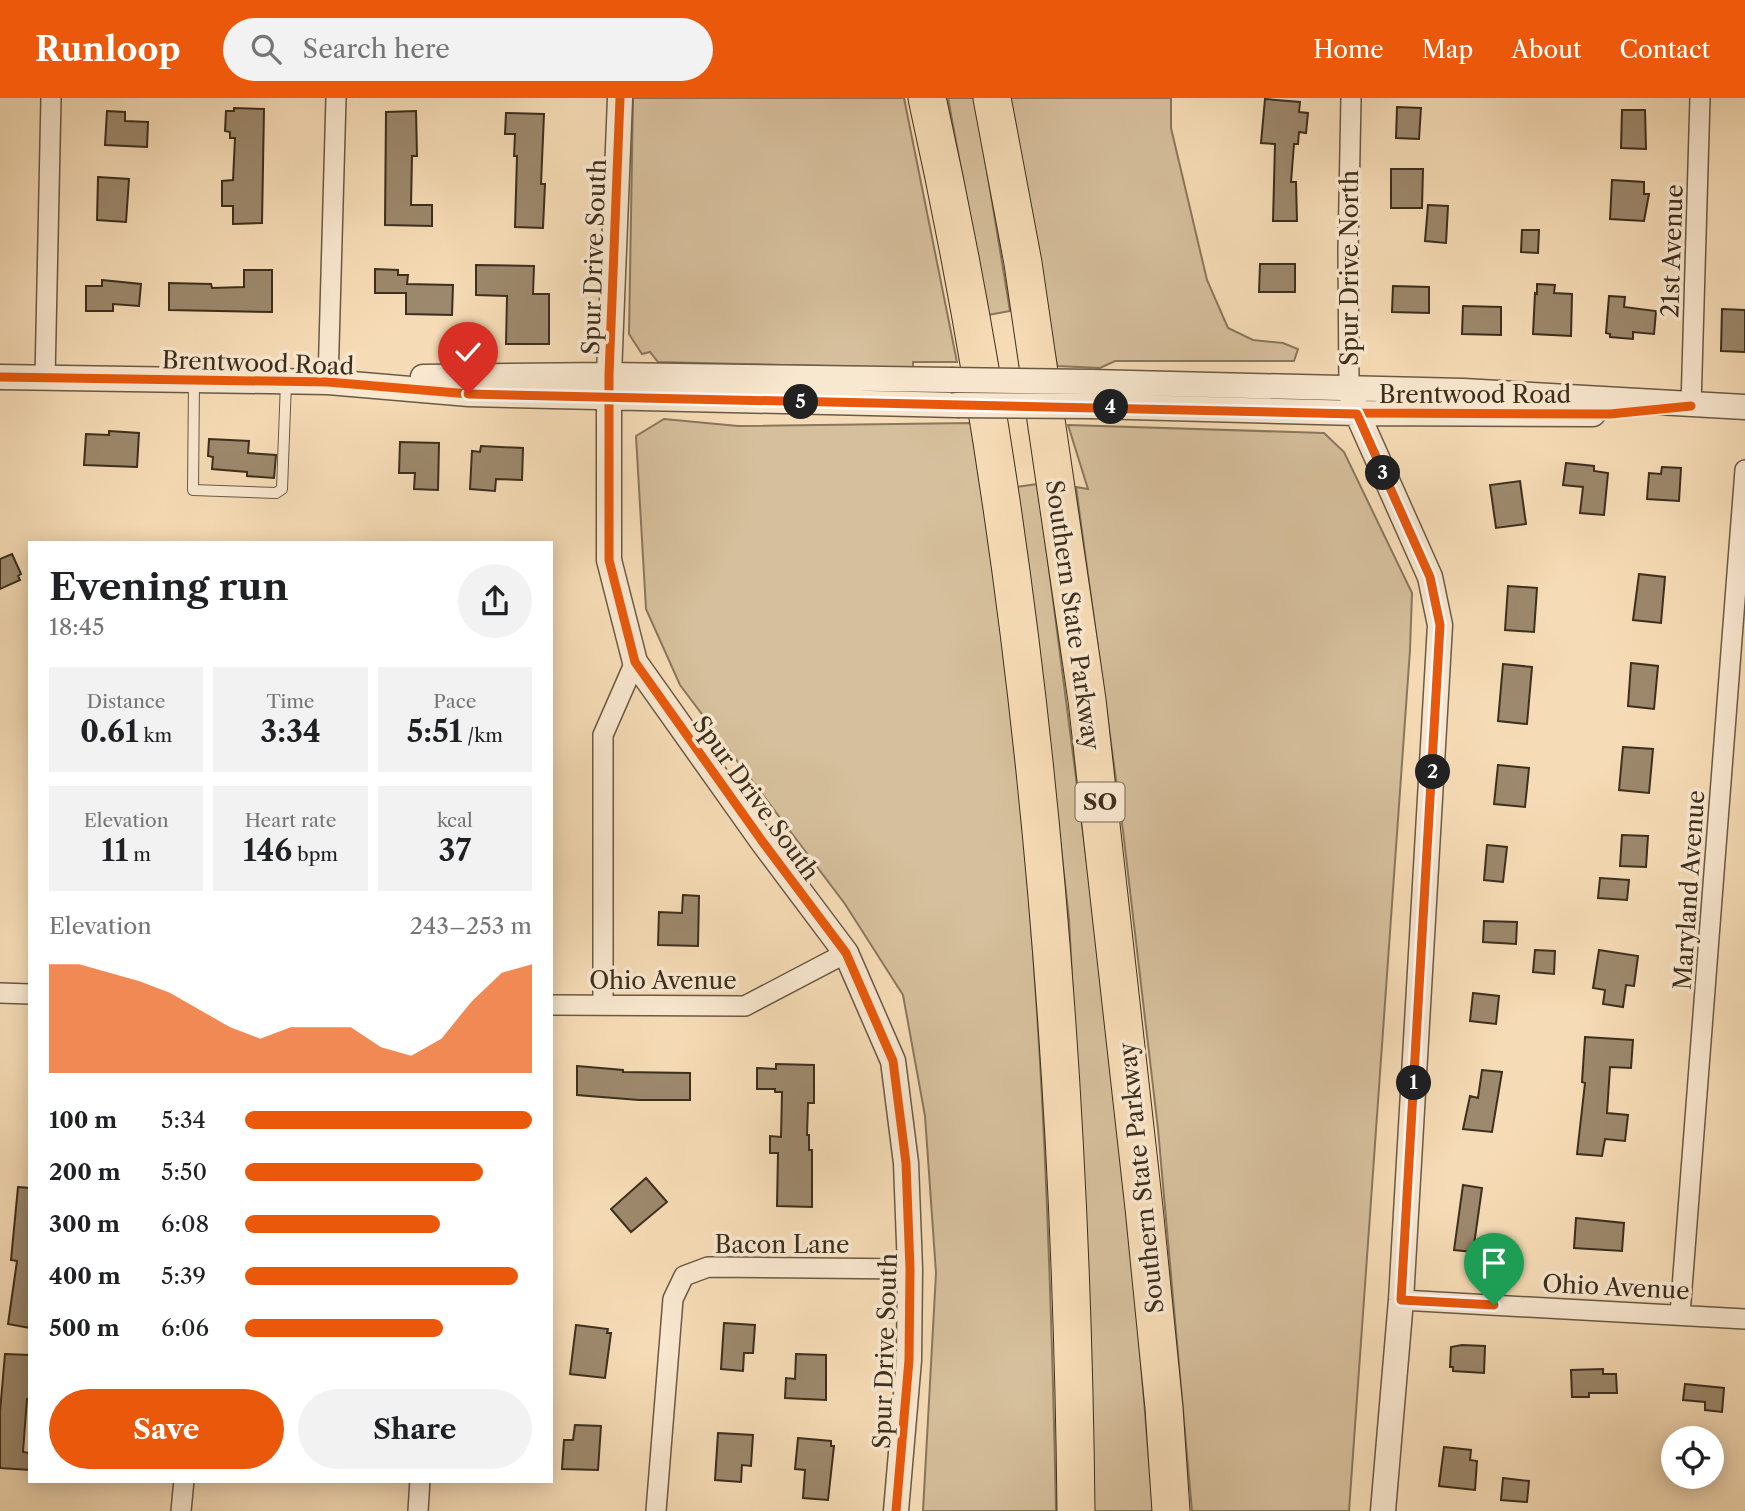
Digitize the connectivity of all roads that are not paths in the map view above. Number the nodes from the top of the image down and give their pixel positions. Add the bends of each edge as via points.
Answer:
1 (51, 98) edge
2 (335, 98) edge
3 (620, 98) edge
4 (927, 98) edge
5 (992, 98) edge
6 (1351, 98) edge
7 (1700, 98) edge
8 (0, 377) edge
9 (45, 378) junction
10 (194, 380) junction
11 (286, 381) junction
12 (328, 382) junction
13 (610, 386) junction
14 (1349, 387) junction
15 (1691, 406) junction
16 (1745, 407) edge
17 (1357, 414) junction
18 (1745, 470) edge
19 (635, 662) junction
20 (846, 953) junction
21 (0, 993) edge
22 (28, 994) edge
23 (553, 1005) edge
24 (603, 1005) junction
25 (910, 1269) junction
26 (1401, 1300) junction
27 (1680, 1314) junction
28 (1745, 1320) edge
29 (184, 1483) edge
30 (420, 1483) edge
31 (181, 1511) edge
32 (418, 1511) edge
33 (656, 1511) edge
34 (897, 1511) edge
35 (1076, 1511) edge
36 (1171, 1511) edge
37 (1383, 1511) edge

1 - 9 street
2 - 12 street
3 - 13 street, Spur Drive South
4 - 35 highway, SO via 993,452 1034,762 1066,1182
5 - 36 highway, Southern State Parkway / SO via 1023,263 1087,700 1144,1208
6 - 14 street, Spur Drive North
7 - 15 street, 21st Avenue
8 - 9 street, Brentwood Road
9 - 10 street, Brentwood Road
10 - 11 street, Brentwood Road
10 - 11 lane via 192,490 276,493 282,489
11 - 12 street, Brentwood Road
12 - 13 street, Brentwood Road via 438,376
13 - 14 street, Brentwood Road, bridge via 951,380
13 - 17 street, Brentwood Road, bridge via 957,405
13 - 19 street, Spur Drive South via 609,560
14 - 15 street, Brentwood Road
14 - 17 street, Spur Drive North
15 - 16 street, Brentwood Road
15 - 17 street, Brentwood Road via 1610,414
17 - 26 street, Spur Drive North via 1430,577 1440,625
18 - 27 street, Maryland Avenue
19 - 20 street, Spur Drive South
19 - 24 street via 603,735
20 - 24 street, Ohio Avenue via 745,1006
20 - 25 street, Spur Drive South via 893,1061 906,1163
21 - 22 street
23 - 24 street, Ohio Avenue
25 - 33 street, Bacon Lane via 708,1267 684,1276 673,1299
25 - 34 street, Spur Drive South via 909,1360
26 - 27 street, Ohio Avenue
26 - 37 street, Spur Drive North
27 - 28 street, Ohio Avenue
29 - 31 street
30 - 32 street

